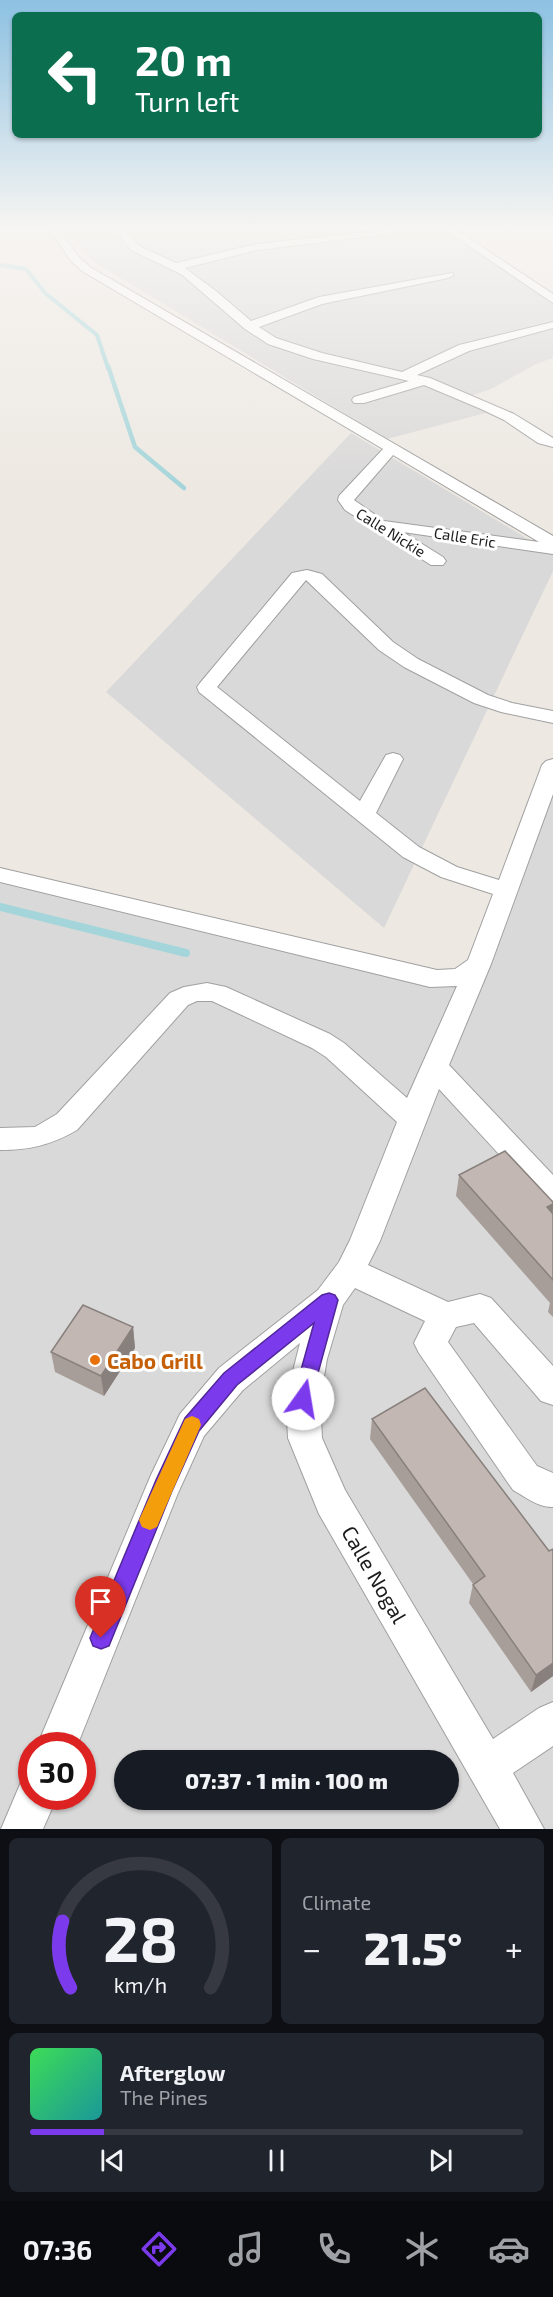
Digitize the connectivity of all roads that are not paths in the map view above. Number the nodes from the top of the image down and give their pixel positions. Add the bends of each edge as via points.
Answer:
1 (164, 314) edge
2 (242, 314) edge
3 (282, 314) edge
4 (255, 324) junction
5 (551, 325) dead end
6 (410, 373) junction
7 (432, 379) junction
8 (359, 400) dead end
9 (553, 432) edge
10 (553, 443) edge
11 (391, 449) junction
12 (377, 524) junction
13 (553, 543) edge
14 (553, 549) edge
15 (437, 561) dead end
16 (553, 717) edge
17 (393, 759) dead end
18 (553, 765) edge
19 (364, 815) junction
20 (0, 875) edge
21 (505, 890) junction
22 (479, 964) junction
23 (435, 1068) junction
24 (412, 1119) junction
25 (0, 1139) edge
26 (553, 1194) edge
27 (350, 1271) junction
28 (329, 1300) junction
29 (446, 1316) junction
30 (553, 1390) edge
31 (553, 1490) edge
32 (553, 1722) edge
33 (63, 1732) edge
34 (487, 1767) junction
35 (30, 1810) edge
36 (22, 1829) edge
37 (523, 1829) edge

1 - 11 street
2 - 4 street
3 - 4 street
4 - 6 street via 272,341 299,351
5 - 6 street via 464,348
6 - 7 street
7 - 8 street
7 - 9 street via 498,400
7 - 10 street
11 - 12 street, Calle Nickie via 346,500
11 - 13 street
12 - 14 street, Calle Eric
12 - 15 street, Calle Nickie
16 - 19 street via 481,699 411,663 386,646 316,578 300,576 207,689
17 - 19 street
18 - 21 street
19 - 21 street via 428,863
20 - 22 street via 430,978 470,974
21 - 22 street
22 - 23 street
23 - 24 street
23 - 26 street
24 - 25 street via 321,1041 217,993 203,991 179,999 66,1122 44,1137
24 - 27 street
27 - 28 street
27 - 29 street
28 - 33 street via 231,1379 192,1425
28 - 34 street, Calle Nogal via 303,1399 305,1438 332,1502
29 - 30 street via 480,1308
29 - 31 street via 430,1343 525,1478
32 - 34 street
34 - 37 street, Calle Nogal
35 - 36 street

